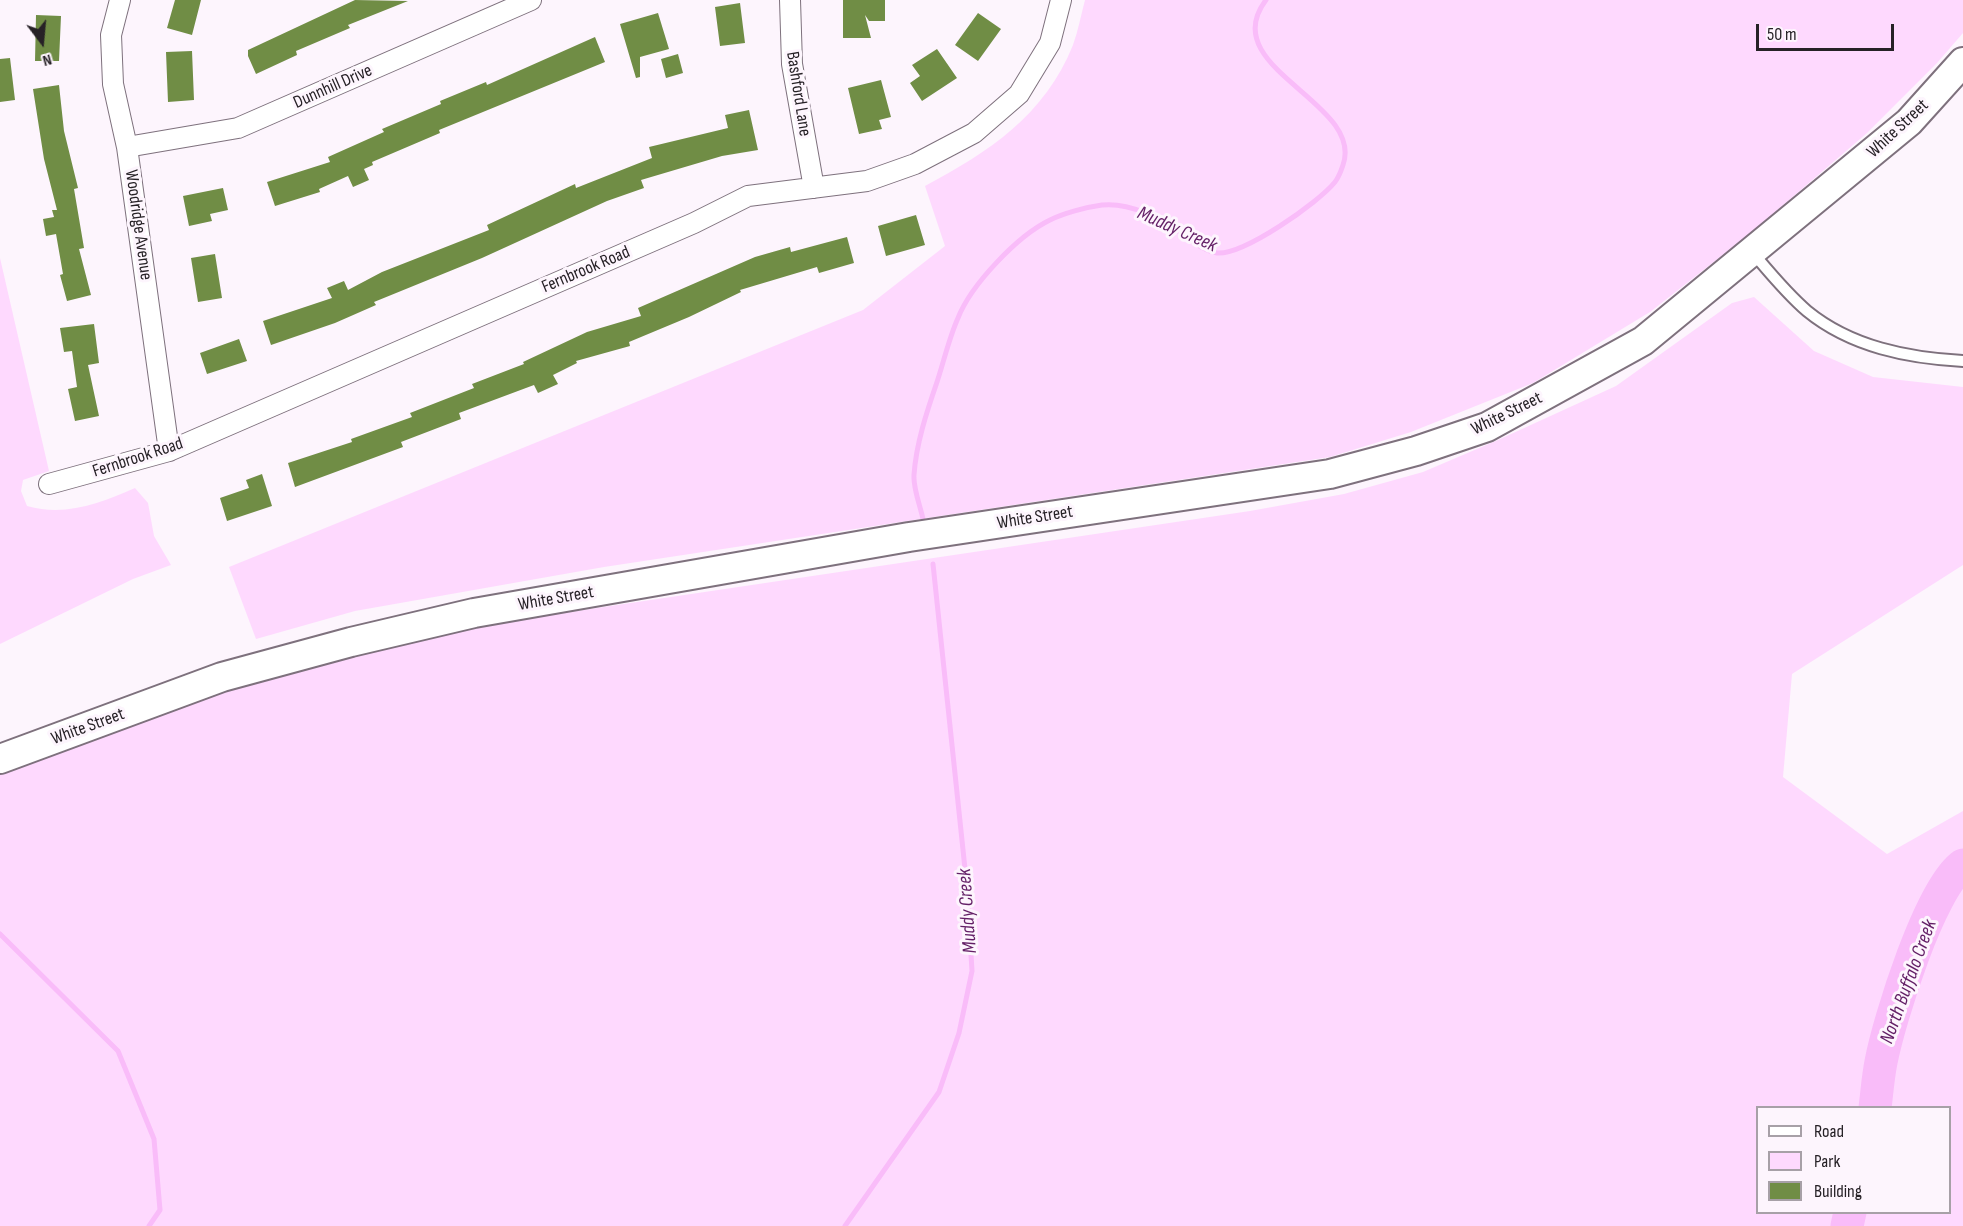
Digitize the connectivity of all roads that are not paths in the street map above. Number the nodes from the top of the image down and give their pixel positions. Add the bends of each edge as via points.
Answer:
1 (120, 0) edge
2 (531, 0) edge
3 (790, 0) edge
4 (1061, 0) edge
5 (1963, 62) edge
6 (127, 147) junction
7 (814, 188) junction
8 (1752, 253) junction
9 (1963, 361) edge
10 (169, 451) junction
11 (49, 484) dead end
12 (0, 759) edge

1 - 6 street, Woodridge Avenue via 111,35 113,84
2 - 6 street, Dunnhill Drive via 238,128
3 - 7 street, Bashford Lane via 792,64
4 - 7 street, Fernbrook Road via 1050,43 1019,94 974,133 915,164 886,174
5 - 8 street, White Street via 1909,122
6 - 10 street, Woodridge Avenue
7 - 10 street, Fernbrook Road via 748,196
8 - 9 lane via 1808,312 1865,344 1923,358
8 - 12 street, White Street via 1643,341 1487,427 1416,451 1330,474 909,537 474,613 222,677
10 - 11 street, Fernbrook Road

